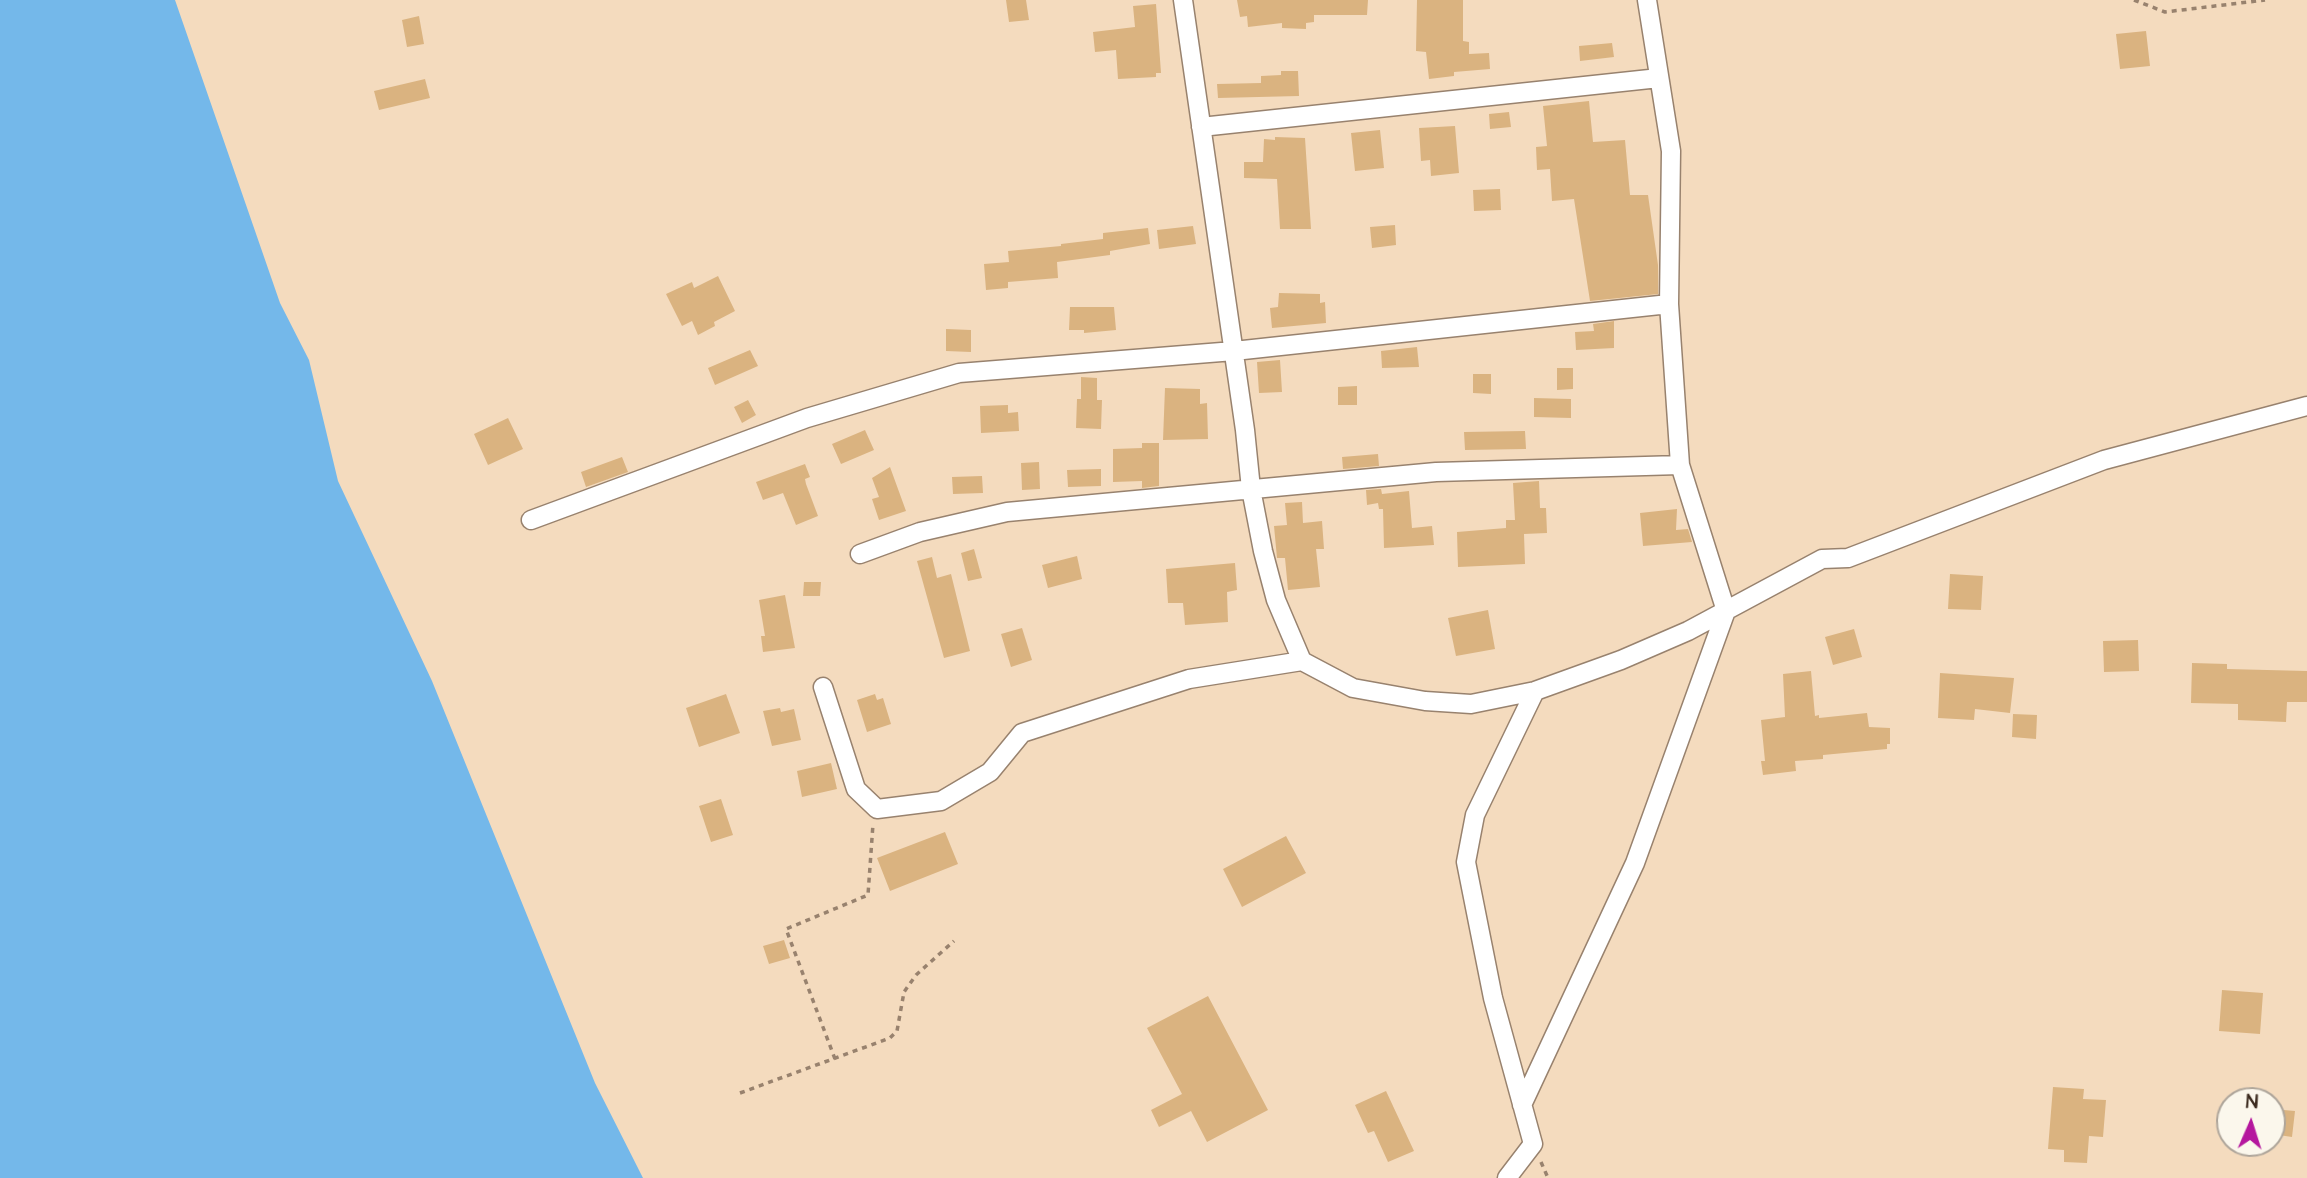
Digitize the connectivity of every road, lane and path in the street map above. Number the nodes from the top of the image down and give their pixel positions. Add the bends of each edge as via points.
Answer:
1 (1183, 0) edge
2 (1647, 0) edge
3 (2134, 0) edge
4 (2265, 0) edge
5 (1659, 78) junction
6 (1201, 127) junction
7 (1669, 304) junction
8 (1234, 351) junction
9 (2307, 406) edge
10 (1680, 465) junction
11 (1251, 489) junction
12 (531, 520) dead end
13 (860, 554) dead end
14 (1726, 611) junction
15 (1302, 661) junction
16 (823, 687) dead end
17 (1535, 691) junction
18 (877, 808) junction
19 (954, 941) dead end
20 (835, 1059) junction
21 (740, 1093) dead end
22 (1522, 1105) junction
23 (1507, 1178) edge

1 - 6 street
2 - 5 street
3 - 4 path via 2165,12
5 - 6 street
5 - 7 street via 1671,151
6 - 8 street
7 - 8 street
7 - 10 street
8 - 11 street
8 - 12 street via 959,373 807,418
9 - 14 street via 2104,460 1848,558 1822,559
10 - 11 street via 1436,472
10 - 14 street
11 - 13 street via 1007,512 920,533
11 - 15 street via 1276,600
14 - 17 street via 1621,660
14 - 22 street via 1635,863
15 - 17 street via 1353,688 1425,701 1471,704
15 - 18 street via 1189,679 1022,733 990,772 941,801
16 - 18 street via 856,789
17 - 22 street via 1475,815 1466,862 1493,998
18 - 20 path via 868,895 786,929
19 - 20 path via 904,992 897,1031 890,1038
20 - 21 path
22 - 23 street via 1533,1144

